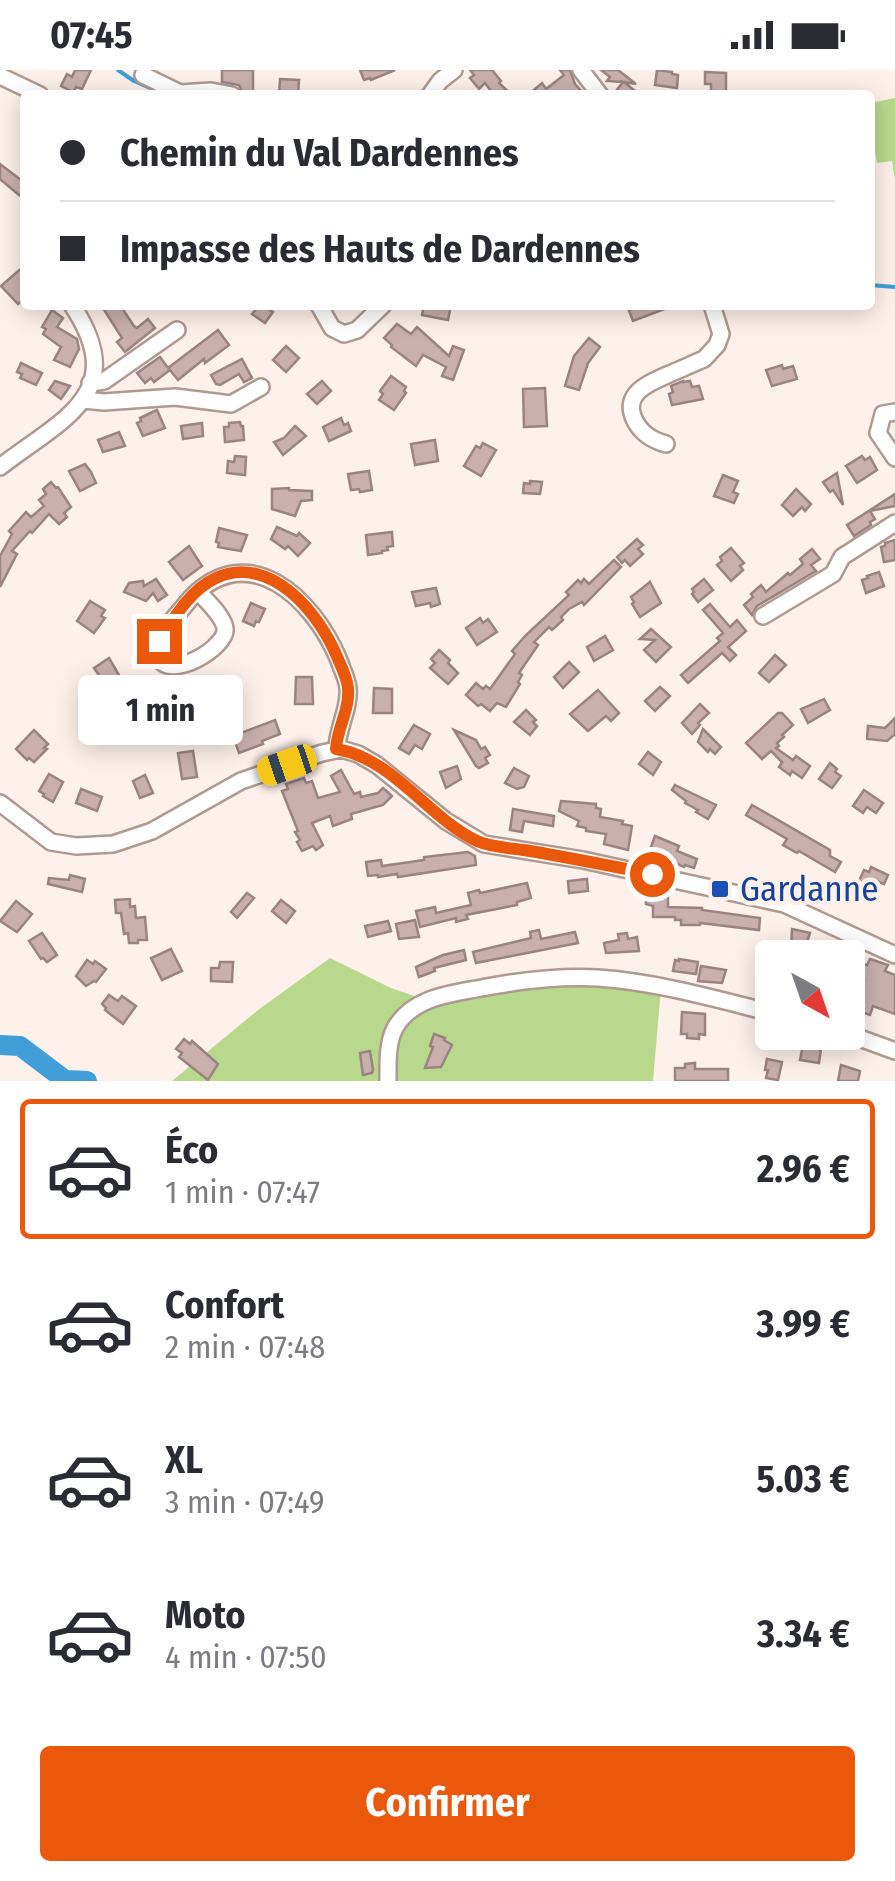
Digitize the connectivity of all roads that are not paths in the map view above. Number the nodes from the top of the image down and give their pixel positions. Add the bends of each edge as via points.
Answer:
1 (454, 70) edge
2 (581, 70) edge
3 (143, 75) dead end
4 (0, 76) edge
5 (29, 90) edge
6 (174, 90) edge
7 (434, 90) edge
8 (596, 90) edge
9 (75, 310) edge
10 (322, 310) edge
11 (377, 310) edge
12 (714, 310) edge
13 (177, 330) dead end
14 (90, 383) junction
15 (260, 387) dead end
16 (84, 400) junction
17 (895, 412) edge
18 (666, 444) dead end
19 (895, 458) edge
20 (0, 467) edge
21 (895, 522) edge
22 (198, 591) junction
23 (763, 616) dead end
24 (336, 749) junction
25 (0, 803) edge
26 (895, 956) edge
27 (755, 1009) edge
28 (865, 1040) edge
29 (895, 1051) edge
30 (388, 1081) edge

1 - 7 street
2 - 8 street
3 - 6 street
4 - 5 street
9 - 14 street via 92,342
10 - 11 street via 344,334
12 - 18 street via 721,334 711,353 644,385 632,402 634,420 647,437
13 - 14 street via 104,381
14 - 16 street
15 - 16 street via 231,404
16 - 20 street
17 - 19 street via 883,414 878,433
21 - 23 street via 842,558 833,574
22 - 22 street via 221,620 224,636 185,664 165,665 157,654 159,641
22 - 24 street via 220,576 262,576 285,588 318,621 348,690
24 - 25 street via 241,781 152,831 112,844 51,842
24 - 26 street via 377,765 484,844 784,904
27 - 30 street via 617,980 510,982 431,999 408,1013 392,1034
28 - 29 street

